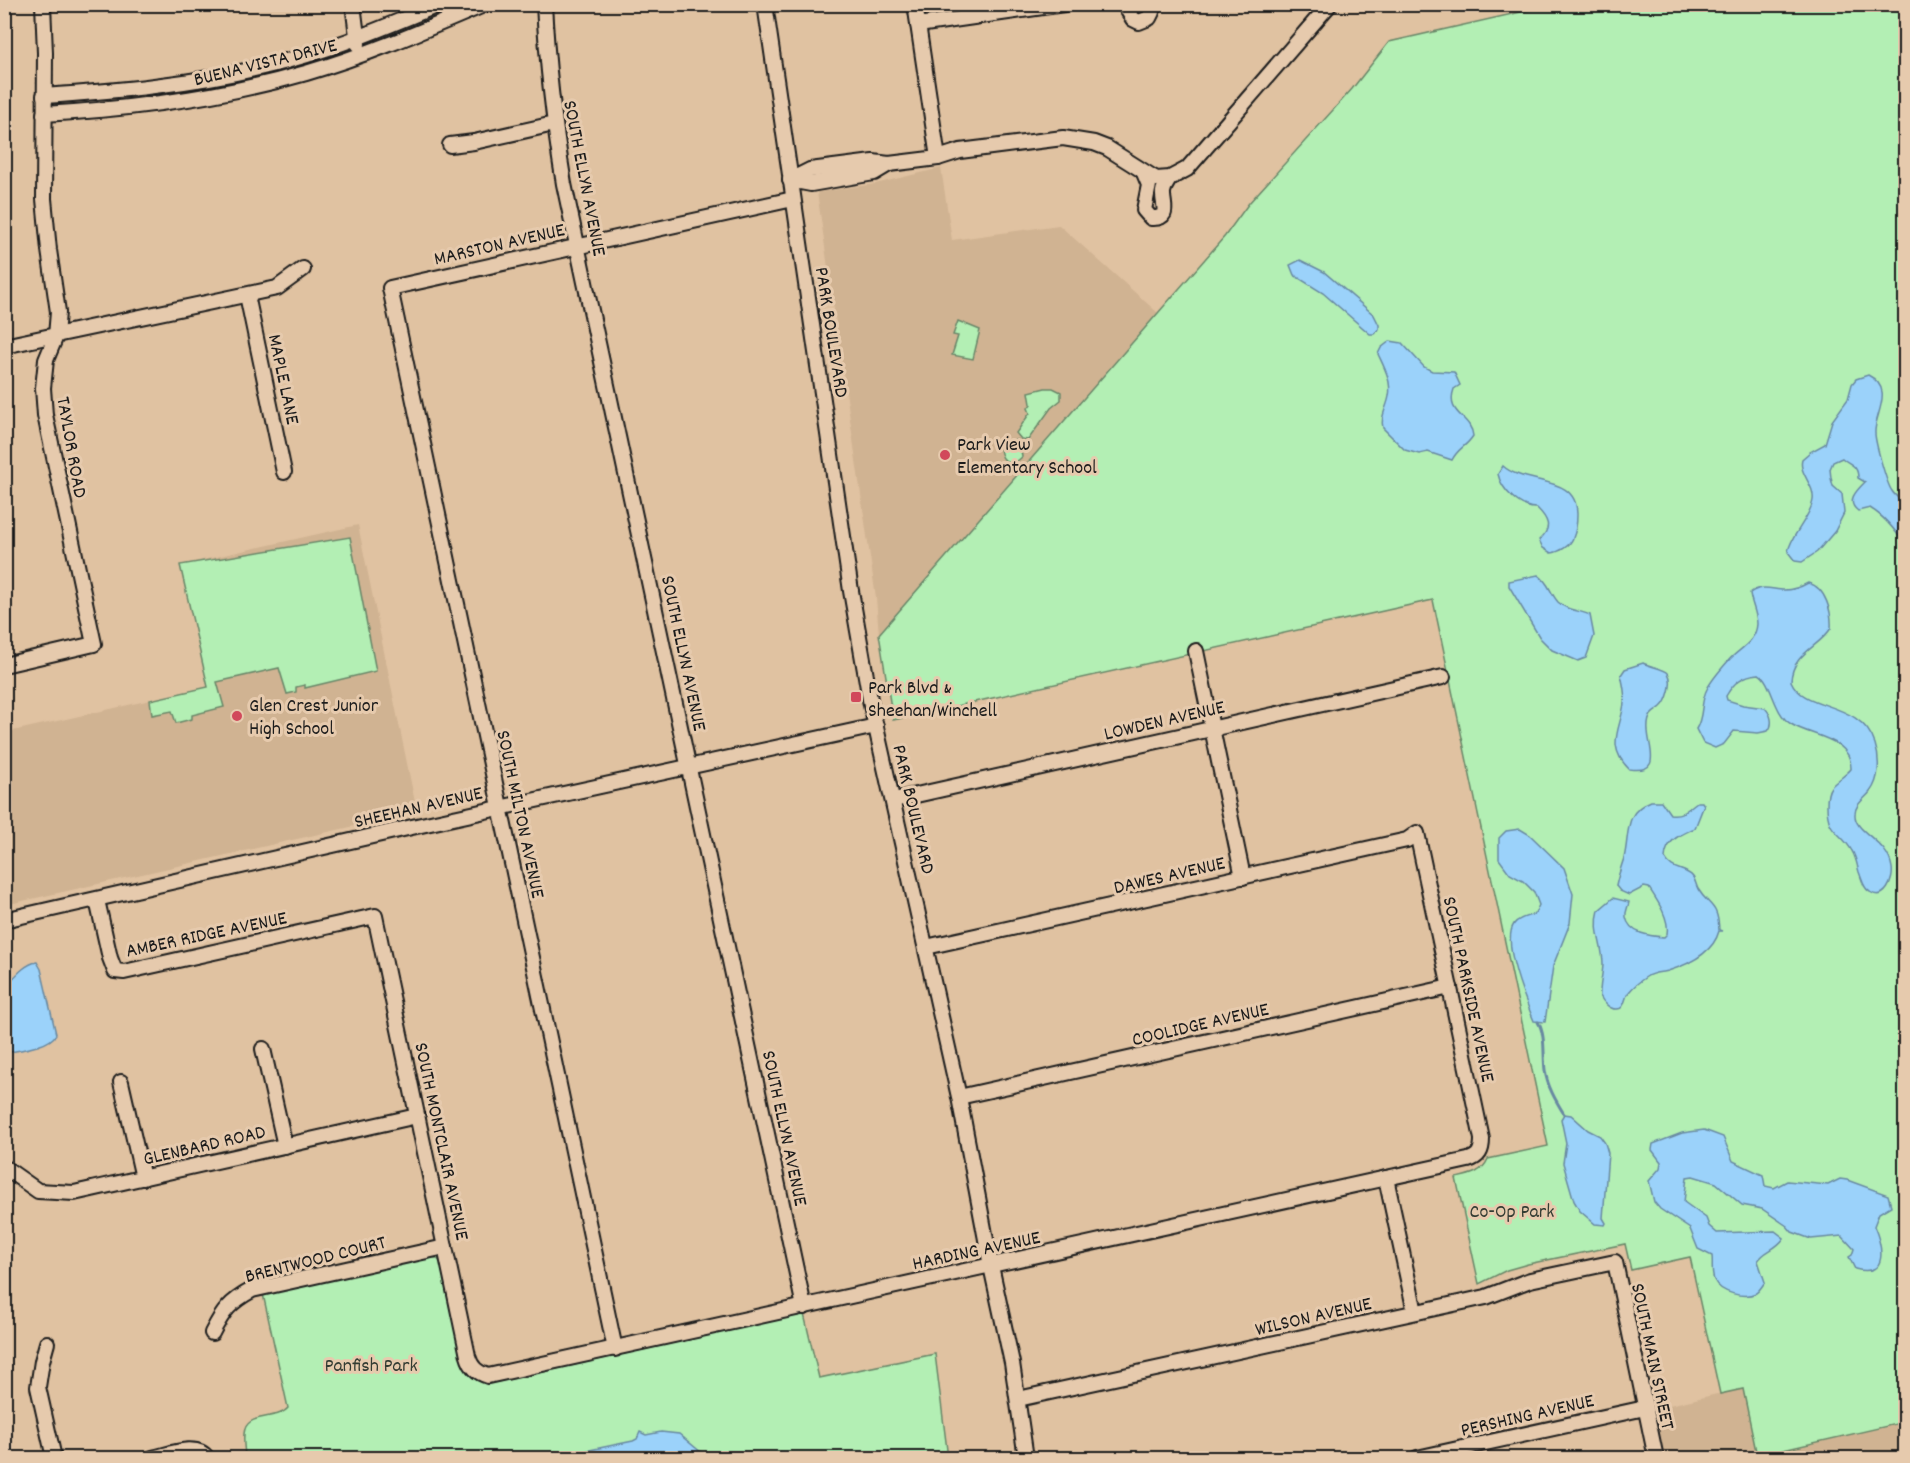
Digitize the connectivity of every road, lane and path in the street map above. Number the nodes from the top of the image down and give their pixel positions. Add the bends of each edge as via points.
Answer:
1 (43, 4) edge
2 (353, 4) edge
3 (440, 4) edge
4 (486, 4) edge
5 (544, 4) edge
6 (765, 4) edge
7 (915, 4) edge
8 (1064, 4) edge
9 (1124, 4) edge
10 (1151, 4) edge
11 (1330, 4) edge
12 (918, 25) junction
13 (356, 38) junction
14 (360, 55) junction
15 (44, 96) junction
16 (44, 114) junction
17 (554, 124) junction
18 (450, 145) dead end
19 (938, 158) junction
20 (1144, 173) junction
21 (1170, 178) junction
22 (790, 180) junction
23 (793, 199) junction
24 (578, 245) junction
25 (303, 270) dead end
26 (390, 288) joint
27 (247, 295) junction
28 (56, 336) junction
29 (4, 346) edge
30 (284, 472) dead end
31 (1196, 651) dead end
32 (4, 665) edge
33 (1443, 677) dead end
34 (876, 726) junction
35 (1212, 729) junction
36 (689, 766) junction
37 (894, 800) junction
38 (500, 808) junction
39 (1417, 833) joint
40 (1243, 877) junction
41 (97, 900) junction
42 (375, 916) joint
43 (4, 920) edge
44 (926, 947) junction
45 (1450, 987) junction
46 (263, 1049) dead end
47 (121, 1082) dead end
48 (959, 1096) junction
49 (417, 1116) junction
50 (285, 1146) junction
51 (1480, 1153) joint
52 (4, 1167) edge
53 (143, 1178) junction
54 (1386, 1178) junction
55 (445, 1247) junction
56 (1615, 1262) joint
57 (991, 1266) junction
58 (804, 1307) junction
59 (1415, 1312) junction
60 (212, 1333) dead end
61 (47, 1343) dead end
62 (615, 1349) junction
63 (478, 1372) joint
64 (1018, 1399) junction
65 (1645, 1408) junction
66 (54, 1458) edge
67 (152, 1458) edge
68 (207, 1458) edge
69 (1026, 1458) edge
70 (1417, 1458) edge
71 (1656, 1458) edge

1 - 15 street, TAYLOR ROAD
2 - 13 street
3 - 13 street, BUENA VISTA DRIVE
4 - 14 street, BUENA VISTA DRIVE
5 - 17 street, SOUTH ELLYN AVENUE
6 - 22 street, PARK BOULEVARD
7 - 12 street
8 - 12 street
9 - 10 street via 1132,19 1139,22 1149,18
11 - 21 street via 1187,169
12 - 19 street
13 - 14 street
13 - 15 street, BUENA VISTA DRIVE via 305,56 200,80
14 - 16 street, BUENA VISTA DRIVE via 307,73 200,98
15 - 16 street, TAYLOR ROAD
16 - 28 street, TAYLOR ROAD via 44,199 58,312
17 - 18 street
17 - 24 street, SOUTH ELLYN AVENUE
19 - 20 street via 1063,138 1107,148
19 - 22 street via 810,170
20 - 21 street via 1156,179
20 - 21 street via 1149,193 1143,207 1151,218 1164,213 1164,188
22 - 23 street, PARK BOULEVARD
23 - 24 street, MARSTON AVENUE
23 - 34 street, PARK BOULEVARD via 851,591
24 - 26 street, MARSTON AVENUE
24 - 36 street, SOUTH ELLYN AVENUE
25 - 27 street via 277,288
26 - 38 street, SOUTH MILTON AVENUE
27 - 28 street
27 - 30 street, MAPLE LANE
28 - 29 street
28 - 32 street, TAYLOR ROAD via 46,360 45,415 94,644
31 - 35 street
33 - 35 street, LOWDEN AVENUE
34 - 36 street, SHEEHAN AVENUE
34 - 37 street, PARK BOULEVARD
35 - 37 street, LOWDEN AVENUE
35 - 40 street
36 - 38 street, SHEEHAN AVENUE
36 - 58 street, SOUTH ELLYN AVENUE
37 - 44 street, PARK BOULEVARD
38 - 41 street, SHEEHAN AVENUE
38 - 62 street, SOUTH MILTON AVENUE
39 - 40 street, DAWES AVENUE via 1407,840
39 - 45 street, SOUTH PARKSIDE AVENUE
40 - 44 street, DAWES AVENUE
41 - 42 street, AMBER RIDGE AVENUE via 110,958 115,970 124,972
41 - 43 street, SHEEHAN AVENUE
42 - 49 street, SOUTH MONTCLAIR AVENUE
44 - 48 street, PARK BOULEVARD
45 - 48 street, COOLIDGE AVENUE
45 - 51 street, SOUTH PARKSIDE AVENUE via 1482,1139
46 - 50 street
47 - 53 street
48 - 57 street, PARK BOULEVARD
49 - 50 street, GLENBARD ROAD
49 - 55 street, SOUTH MONTCLAIR AVENUE
50 - 53 street, GLENBARD ROAD
51 - 54 street, HARDING AVENUE via 1474,1159
52 - 53 street, GLENBARD ROAD via 38,1191 62,1194
54 - 57 street, HARDING AVENUE
54 - 59 street
55 - 60 street, BRENTWOOD COURT via 252,1290 235,1299
55 - 63 street, SOUTH MONTCLAIR AVENUE via 468,1356
56 - 59 street, WILSON AVENUE via 1530,1280 1486,1297
56 - 65 street, SOUTH MAIN STREET
57 - 58 street, HARDING AVENUE
57 - 64 street, PARK BOULEVARD
58 - 62 street, HARDING AVENUE
59 - 64 street, WILSON AVENUE
61 - 66 street via 38,1387
62 - 63 street, HARDING AVENUE via 495,1376
64 - 69 street, PARK BOULEVARD
65 - 70 street, PERSHING AVENUE
65 - 71 street, SOUTH MAIN STREET
67 - 68 street via 195,1449

